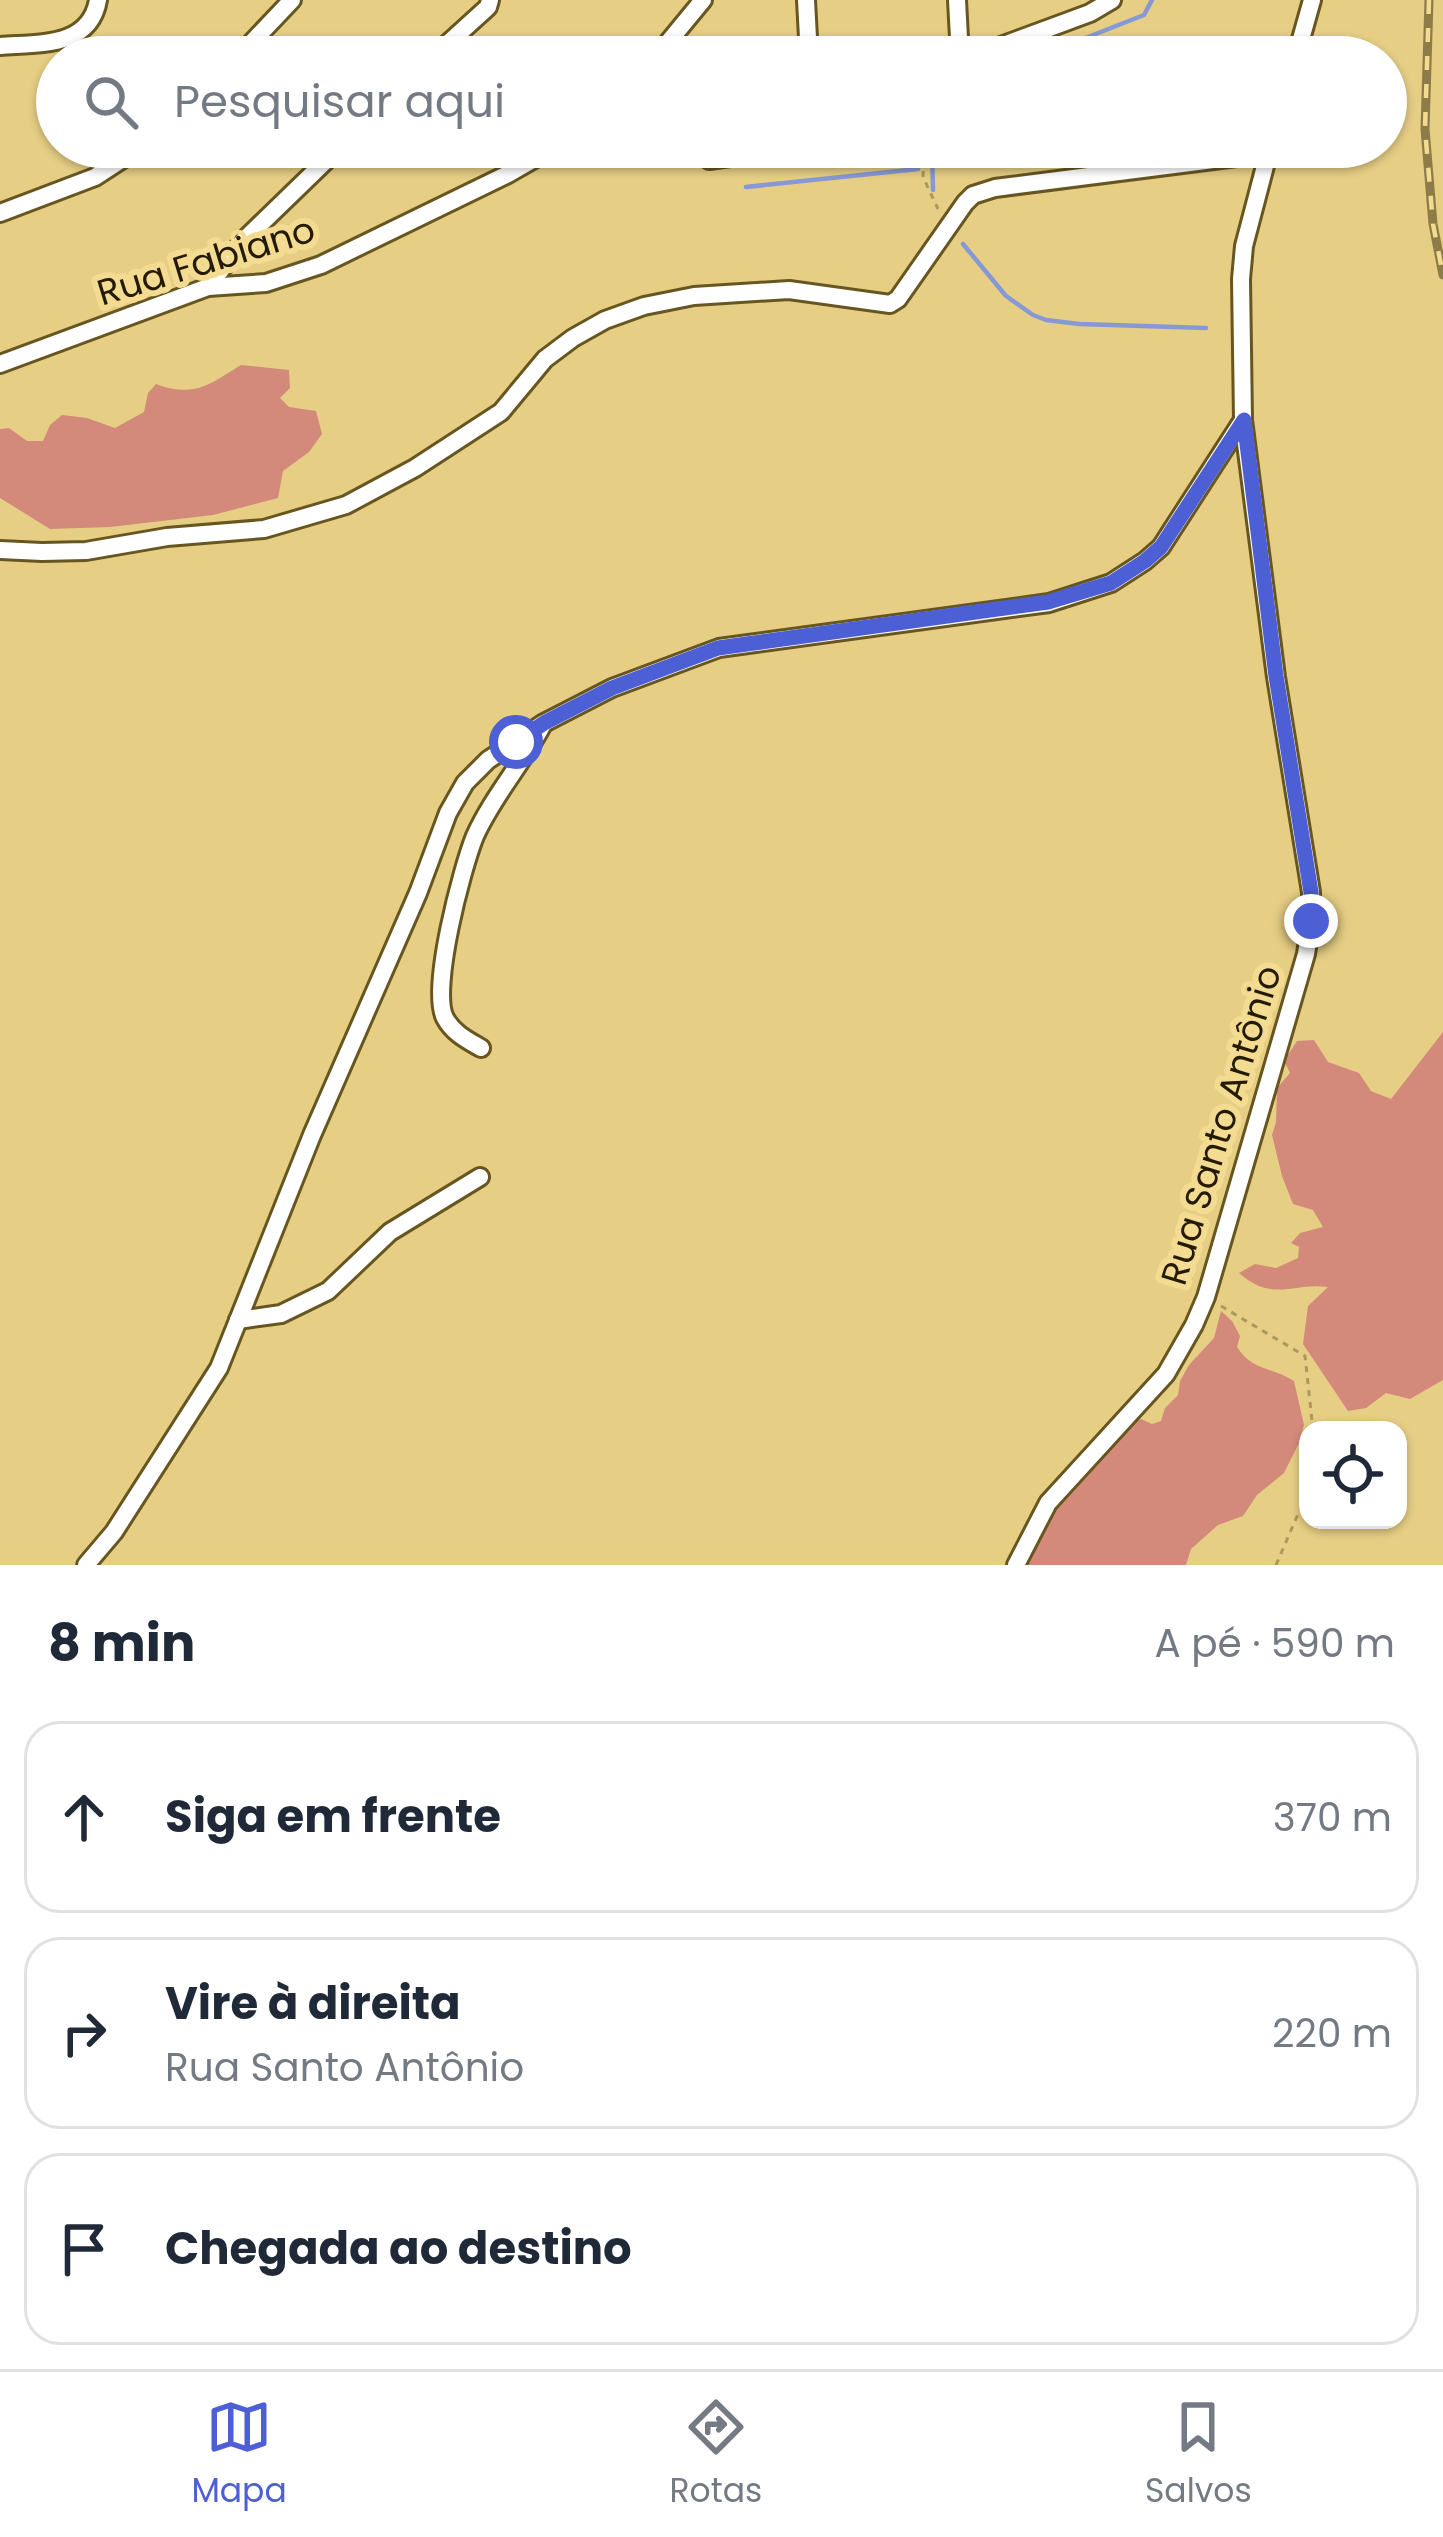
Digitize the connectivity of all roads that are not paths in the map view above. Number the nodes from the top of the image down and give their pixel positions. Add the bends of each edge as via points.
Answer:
1 (98, 0) edge
2 (292, 0) edge
3 (490, 0) edge
4 (703, 0) edge
5 (806, 0) edge
6 (957, 0) edge
7 (1112, 0) edge
8 (1312, 0) edge
9 (72, 36) edge
10 (258, 36) edge
11 (457, 36) edge
12 (673, 36) edge
13 (808, 36) edge
14 (959, 36) edge
15 (1028, 36) edge
16 (1301, 36) edge
17 (36, 43) edge
18 (0, 46) edge
19 (109, 168) edge
20 (318, 168) edge
21 (518, 168) edge
22 (1140, 168) edge
23 (1264, 168) edge
24 (0, 213) edge
25 (208, 287) junction
26 (0, 364) edge
27 (1244, 420) junction
28 (0, 550) edge
29 (544, 723) junction
30 (481, 1048) dead end
31 (480, 1177) dead end
32 (238, 1320) junction
33 (86, 1565) edge
34 (1016, 1565) edge

1 - 9 street via 93,18
2 - 10 street
3 - 11 street
4 - 12 street
5 - 13 street
6 - 14 street
7 - 15 street
8 - 16 street
17 - 18 street
19 - 24 street
20 - 25 street
21 - 25 street, Rua Fabiano via 321,265 266,284
22 - 28 street via 973,194 890,304 806,291 741,292 668,300 605,320 545,359 501,412 459,442 322,514 86,551
23 - 27 street, Rua Santo Antônio via 1241,279
25 - 26 street, Rua Fabiano
27 - 29 street via 1161,547 1111,583 1048,602 718,648
27 - 34 street, Rua Santo Antônio via 1311,921 1194,1324 1166,1374 1048,1503
29 - 30 street via 475,838 447,945 443,1016
29 - 32 street via 488,760 448,814
31 - 32 street via 390,1232 328,1291 280,1314
32 - 33 street via 219,1368

